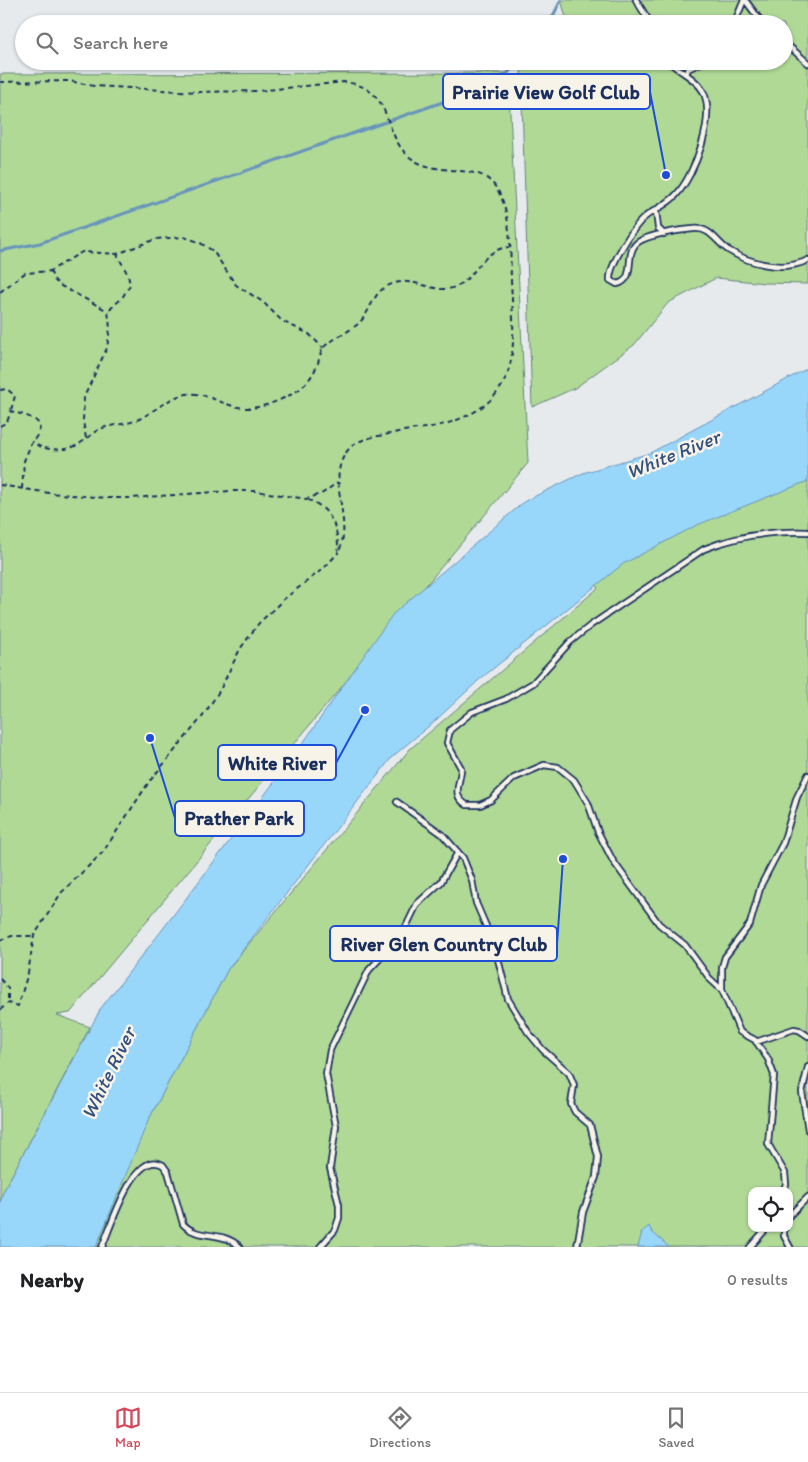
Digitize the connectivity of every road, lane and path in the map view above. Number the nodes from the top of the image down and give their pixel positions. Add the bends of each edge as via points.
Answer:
1 (636, 0) edge
2 (744, 0) edge
3 (645, 15) edge
4 (738, 15) edge
5 (756, 15) edge
6 (793, 50) edge
7 (808, 63) edge
8 (680, 70) edge
9 (688, 70) edge
10 (686, 74) junction
11 (0, 82) edge
12 (656, 211) junction
13 (664, 234) junction
14 (510, 247) junction
15 (117, 254) junction
16 (808, 260) edge
17 (50, 271) junction
18 (0, 292) edge
19 (108, 311) junction
20 (324, 348) junction
21 (0, 390) edge
22 (11, 411) junction
23 (0, 426) edge
24 (86, 438) junction
25 (32, 442) junction
26 (338, 482) junction
27 (0, 485) edge
28 (22, 489) junction
29 (306, 499) junction
30 (808, 532) edge
31 (338, 553) junction
32 (808, 774) edge
33 (397, 802) dead end
34 (458, 852) junction
35 (34, 936) junction
36 (0, 940) edge
37 (0, 979) edge
38 (722, 990) junction
39 (8, 1003) junction
40 (0, 1010) edge
41 (808, 1036) edge
42 (756, 1042) junction
43 (808, 1067) edge
44 (808, 1130) edge
45 (785, 1187) edge
46 (808, 1197) edge
47 (793, 1212) edge
48 (763, 1232) edge
49 (784, 1232) edge
50 (102, 1247) edge
51 (240, 1247) edge
52 (320, 1247) edge
53 (577, 1247) edge
54 (750, 1247) edge
55 (790, 1247) edge

1 - 3 lane
2 - 4 lane
2 - 5 lane
6 - 7 lane
8 - 10 lane
9 - 10 lane
10 - 12 lane via 703,92 707,122 686,182 671,200
11 - 14 path via 69,81 94,86 198,92 357,83 372,93 384,111 399,148 411,158 435,168 475,173 490,181 500,195 508,218
12 - 13 lane via 658,228
12 - 13 lane via 636,226 611,269 610,280 617,284 625,280 635,245
13 - 16 lane via 705,230 728,250 763,264 799,264
14 - 20 path via 491,253 467,278 450,289 411,281 388,286 377,295 359,324
14 - 26 path via 513,355 502,387 485,404 448,423 358,442 345,454
15 - 17 path via 82,252
15 - 19 path via 131,282 122,298
15 - 20 path via 162,237 184,237 199,242 216,255 236,285 263,302 282,321 310,334
17 - 18 path via 25,273
17 - 19 path via 61,286
19 - 24 path via 107,348 85,391 82,406
20 - 24 path via 312,375 302,387 277,400 244,408 206,395 185,394 136,421 106,427
21 - 22 path via 7,389 14,396
22 - 23 path via 7,422
22 - 25 path via 39,423 40,432
24 - 25 path via 80,444 65,449
25 - 28 path via 24,461
26 - 29 path via 323,493
26 - 31 path via 344,533
27 - 28 path
28 - 29 path via 107,498 230,491
29 - 31 path via 320,505 328,514 337,533
30 - 38 lane via 782,532 722,542 704,549 570,642 533,682 472,712 447,736 447,743 460,768 457,795 467,805 480,805 491,800 514,778 536,768 550,765 566,772 588,803 598,832 614,861 659,924 685,945
31 - 35 path via 258,623 235,658 213,702 149,782 103,852 60,893
32 - 38 lane via 797,796 783,844 761,885 750,924 725,957
33 - 34 lane via 442,834
34 - 52 lane via 440,882 417,904 402,935 369,970 330,1050 326,1074 336,1126 330,1168 339,1218 335,1230
34 - 53 lane via 466,863 476,903 495,946 508,999 535,1040 568,1073 574,1085 571,1104 592,1131 598,1157 597,1172 583,1212
35 - 36 path via 12,936
35 - 39 path via 28,974 18,1006
37 - 39 path via 7,985
38 - 42 lane via 740,1032
39 - 40 path
41 - 42 lane via 794,1028
42 - 45 lane via 774,1075 768,1144 785,1173
43 - 44 lane via 802,1092
46 - 47 lane
48 - 54 lane
49 - 55 lane
50 - 51 lane via 134,1175 141,1167 153,1162 164,1165 168,1172 183,1224 188,1229 220,1235

